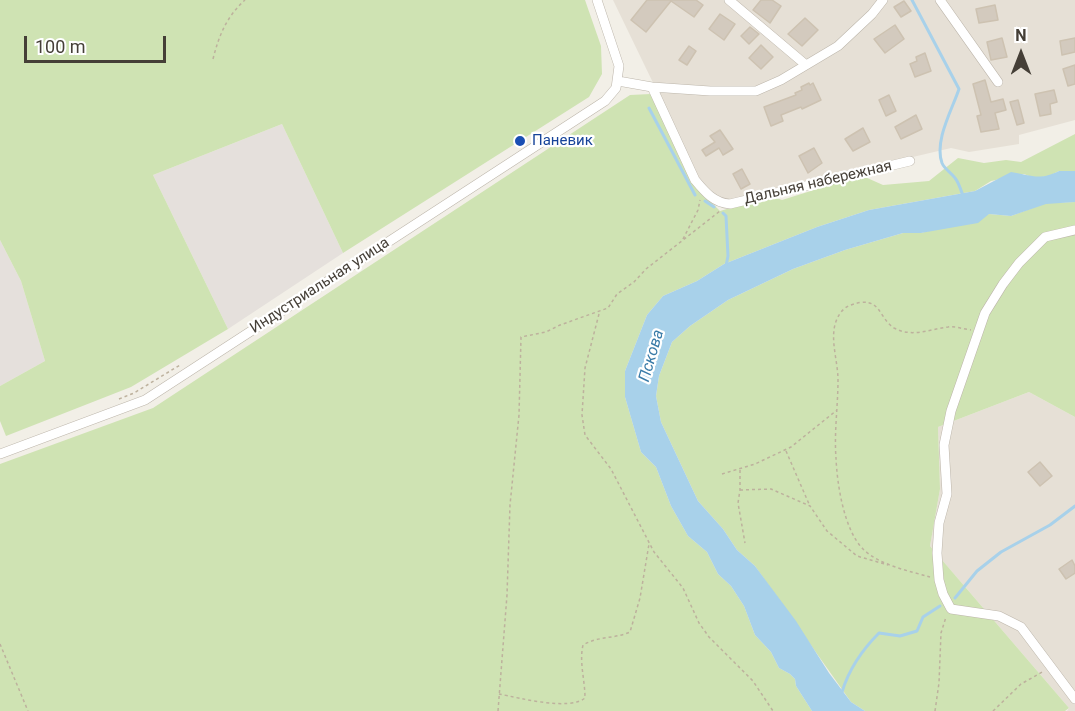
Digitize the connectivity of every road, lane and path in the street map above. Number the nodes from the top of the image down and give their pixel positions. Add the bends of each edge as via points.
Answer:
1 (245, 0) edge
2 (597, 0) edge
3 (729, 0) edge
4 (883, 0) edge
5 (940, 0) edge
6 (213, 58) dead end
7 (806, 64) junction
8 (618, 81) junction
9 (998, 82) dead end
10 (652, 87) junction
11 (909, 161) dead end
12 (702, 188) junction
13 (730, 204) junction
14 (1075, 230) edge
15 (683, 240) junction
16 (599, 313) junction
17 (980, 331) junction
18 (187, 361) dead end
19 (110, 402) dead end
20 (837, 410) junction
21 (786, 450) junction
22 (0, 454) edge
23 (740, 469) junction
24 (722, 474) dead end
25 (740, 490) junction
26 (810, 506) junction
27 (649, 543) junction
28 (745, 543) dead end
29 (891, 566) junction
30 (939, 580) junction
31 (951, 609) junction
32 (0, 644) edge
33 (1051, 667) junction
34 (499, 694) junction
35 (1075, 699) edge
36 (28, 711) edge
37 (498, 711) edge
38 (773, 711) edge
39 (935, 711) edge
40 (993, 711) edge

1 - 6 path via 223,27
2 - 8 street via 618,61
3 - 7 street
4 - 7 street via 838,46
5 - 9 street
7 - 10 street via 756,91
8 - 10 street
8 - 22 street, Индустриальная улица via 605,101 145,400
10 - 12 street, Дальняя набережная
11 - 13 street, Дальняя набережная
12 - 13 street, Дальняя набережная via 715,200
12 - 15 path via 698,210
13 - 15 path
14 - 17 street via 1046,237 1019,263 985,313
15 - 16 path
16 - 27 path via 585,368 585,435 611,469
16 - 34 path via 522,337
17 - 20 path via 950,327 918,334 896,329 874,305 850,305 840,313 833,331
17 - 30 street via 945,434 947,494 939,523
18 - 19 path via 134,393
20 - 21 path
20 - 29 path via 836,458 850,529 863,550
21 - 23 path
21 - 26 path
23 - 24 path
23 - 25 path
25 - 26 path via 771,489
25 - 28 path via 738,503
26 - 29 path via 827,531 857,556
27 - 34 path via 630,632 583,645 585,698 579,703 540,703
27 - 38 path via 683,588 709,637 753,681
29 - 30 path
30 - 31 street
31 - 33 street via 999,616 1021,627
31 - 39 path via 941,633
32 - 36 path
33 - 35 street
33 - 40 path via 1022,684
34 - 37 path

